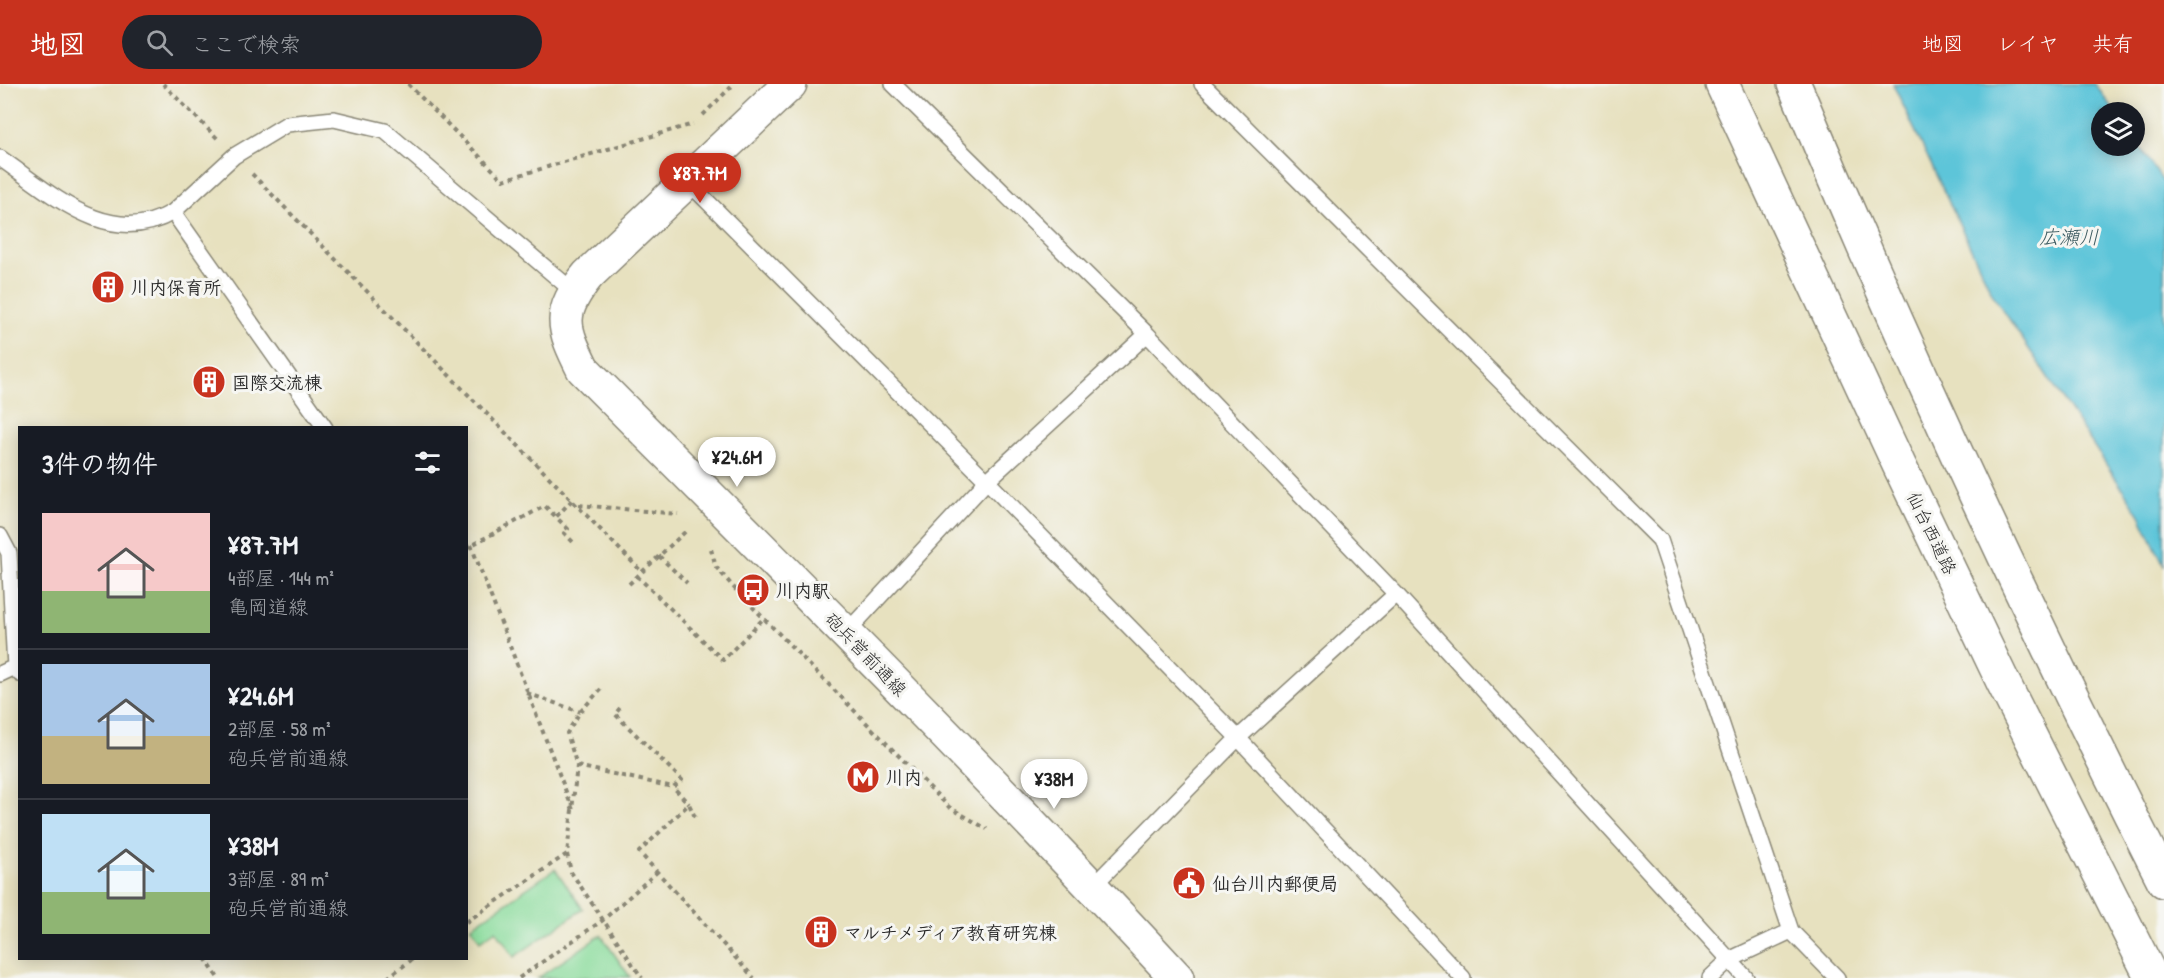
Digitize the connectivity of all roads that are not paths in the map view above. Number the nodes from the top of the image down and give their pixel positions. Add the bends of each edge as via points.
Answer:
1 (790, 84) edge
2 (893, 84) edge
3 (1202, 84) edge
4 (1722, 84) edge
5 (1794, 84) edge
6 (0, 158) edge
7 (687, 181) junction
8 (173, 212) junction
9 (574, 292) junction
10 (1147, 334) junction
11 (325, 426) edge
12 (987, 481) junction
13 (0, 536) edge
14 (1396, 594) junction
15 (846, 633) junction
16 (17, 671) edge
17 (0, 674) edge
18 (1238, 738) junction
19 (2164, 881) edge
20 (1093, 886) junction
21 (1791, 931) junction
22 (1729, 960) junction
23 (1178, 978) edge
24 (1463, 978) edge
25 (1710, 978) edge
26 (1746, 978) edge
27 (1837, 978) edge
28 (2152, 978) edge

1 - 7 main road
2 - 10 lane
3 - 21 lane via 1660,540
4 - 28 main road, 仙台西道路 via 1919,506
5 - 19 main road via 1967,478 2052,659
6 - 8 lane via 78,212 109,225 159,220
7 - 9 main road
7 - 12 lane
8 - 9 lane via 234,156 287,124 334,119 385,131
8 - 11 lane
9 - 15 main road, 砲兵営前通線 via 565,310 568,340 583,369
10 - 12 lane
10 - 14 lane
12 - 15 lane
12 - 18 lane
13 - 16 lane via 9,553
14 - 18 lane
14 - 22 lane
15 - 20 main road, 砲兵営前通線
16 - 17 lane
18 - 20 lane
18 - 24 lane
20 - 23 main road, 砲兵営前通線
21 - 22 lane
21 - 27 lane
22 - 25 lane
22 - 26 lane

